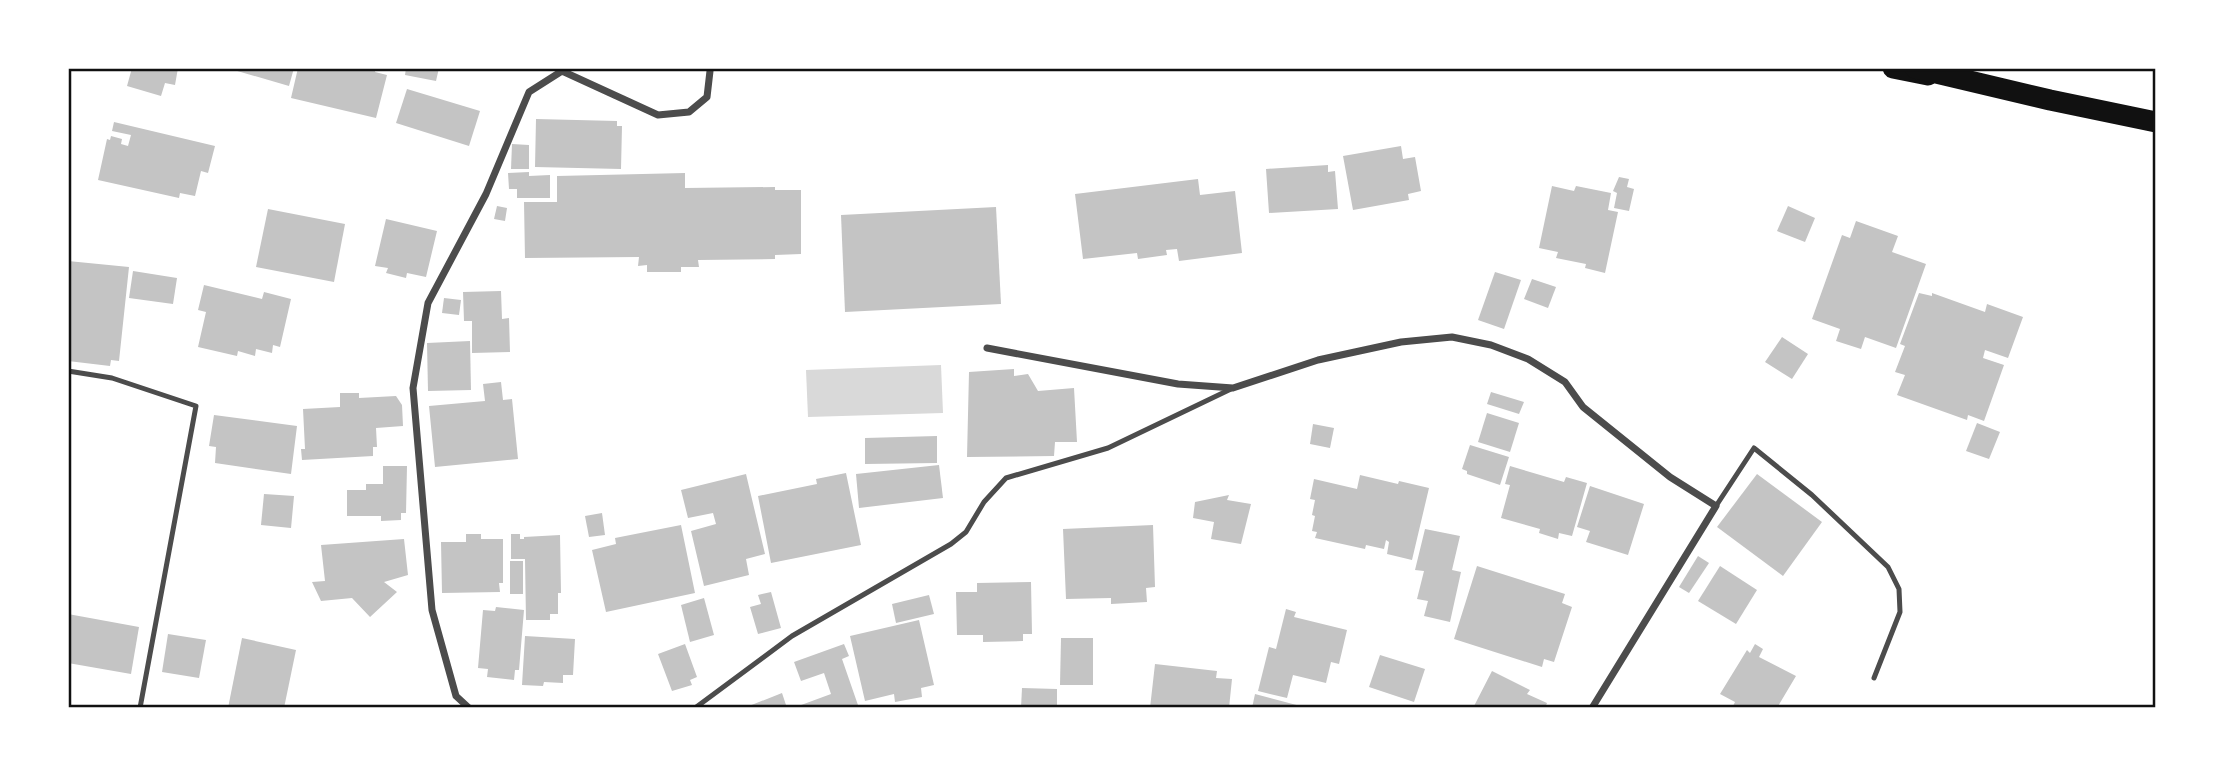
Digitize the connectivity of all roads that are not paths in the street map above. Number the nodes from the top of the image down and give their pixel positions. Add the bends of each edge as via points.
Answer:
1 (709, 68) edge
2 (1893, 68) edge
3 (1915, 68) edge
4 (2050, 100) junction
5 (2156, 122) edge
6 (987, 348) dead end
7 (68, 371) edge
8 (1233, 388) junction
9 (1716, 506) junction
10 (1874, 678) dead end
11 (140, 708) edge
12 (469, 708) edge
13 (695, 708) edge
14 (1592, 708) edge

1 - 12 street via 707,97 689,112 658,115 562,71 529,92 486,194 428,303 413,388 432,610 456,696
2 - 4 highway
3 - 4 highway
4 - 5 highway
6 - 8 street via 1178,384
7 - 11 lane via 112,378 196,406
8 - 9 street via 1318,360 1401,342 1452,337 1491,345 1528,359 1565,382 1583,408 1670,477
8 - 13 lane via 1108,448 1006,478 966,532 951,544 792,636
9 - 10 lane via 1754,448 1888,567 1899,589 1900,612
9 - 14 street

